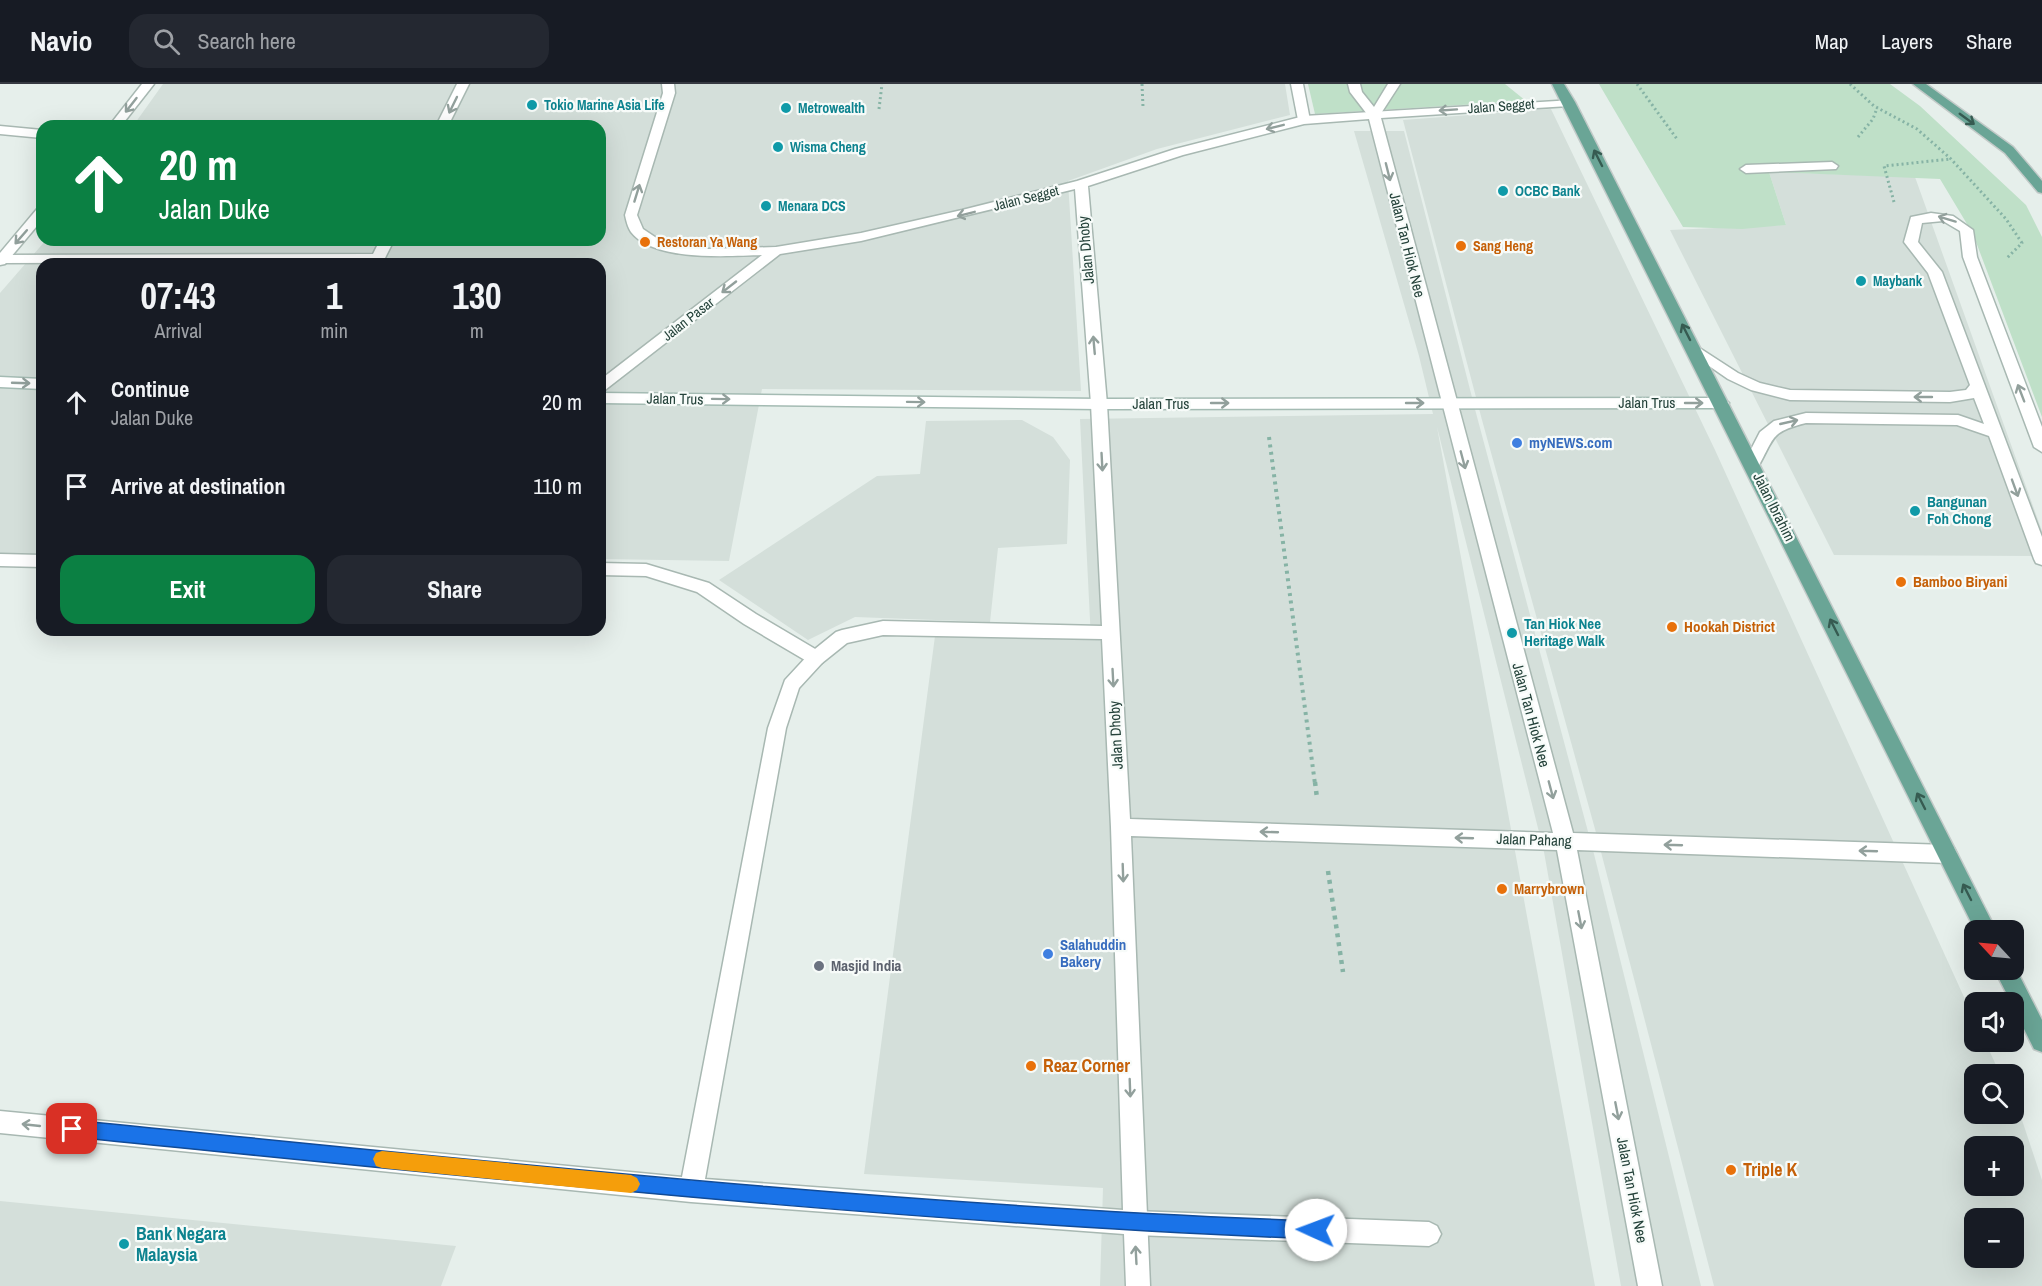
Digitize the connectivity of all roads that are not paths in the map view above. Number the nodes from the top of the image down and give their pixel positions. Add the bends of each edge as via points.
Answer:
1 (148, 84) edge
2 (463, 84) edge
3 (668, 84) edge
4 (1297, 84) edge
5 (1354, 84) edge
6 (1394, 84) edge
7 (1558, 84) edge
8 (1919, 84) edge
9 (1569, 102) junction
10 (1374, 115) junction
11 (120, 120) edge
12 (445, 120) edge
13 (1304, 120) junction
14 (0, 130) edge
15 (36, 133) edge
16 (1832, 166) dead end
17 (1746, 169) dead end
18 (1081, 184) junction
19 (2042, 189) edge
20 (36, 219) edge
21 (776, 251) junction
22 (1, 260) edge
23 (36, 260) edge
24 (1696, 352) junction
25 (0, 382) edge
26 (606, 382) edge
27 (36, 384) edge
28 (1977, 385) junction
29 (606, 398) edge
30 (1448, 403) junction
31 (1722, 403) junction
32 (1099, 404) junction
33 (1995, 433) junction
34 (2042, 447) edge
35 (1752, 464) junction
36 (2042, 559) edge
37 (0, 560) edge
38 (36, 561) edge
39 (606, 569) edge
40 (1110, 633) junction
41 (816, 658) junction
42 (1121, 827) junction
43 (1565, 842) junction
44 (1947, 854) junction
45 (1981, 920) edge
46 (2011, 980) edge
47 (2042, 1042) edge
48 (0, 1122) edge
49 (692, 1190) junction
50 (1135, 1223) junction
51 (1430, 1234) dead end
52 (1138, 1286) edge
53 (1650, 1286) edge

1 -> 11 street
2 -> 12 street
21 -> 3 street, Jalan Segget via 707,253 660,246 636,231 631,215 669,93
4 - 13 street
5 - 10 street
6 - 10 street
7 - 9 main road, Jalan Ibrahim
8 -> 19 main road via 2009,150
9 -> 10 street, Jalan Segget
24 -> 9 main road, Jalan Ibrahim
10 - 13 street, Jalan Segget
10 -> 30 street, Jalan Tan Hiok Nee
13 -> 18 street, Jalan Segget via 1179,152
14 - 15 street
16 - 17 street
18 -> 21 street, Jalan Segget via 861,237
32 -> 18 street, Jalan Dhoby
20 -> 22 street
21 -> 26 street, Jalan Pasar
22 - 23 street
28 -> 24 street via 1971,394 1950,397 1790,395 1756,387
24 - 31 main road, Jalan Ibrahim
25 -> 27 street
28 - 33 street
34 -> 28 street via 1970,257 1966,230 1956,222 1936,216 1916,220 1911,242 1935,272
29 -> 32 street, Jalan Trus
30 -> 31 street, Jalan Trus
32 -> 30 street, Jalan Trus
30 -> 43 street, Jalan Tan Hiok Nee
31 - 35 main road, Jalan Ibrahim
32 -> 40 street, Jalan Dhoby
35 -> 33 street via 1765,436 1779,424 1806,418 1958,420
33 -> 36 street
44 -> 35 main road, Jalan Ibrahim
37 - 38 street
39 - 41 street via 646,570 703,587
40 - 41 street via 884,628 842,637
40 -> 42 street, Jalan Dhoby
41 - 49 street via 791,685 777,728
43 -> 42 street, Jalan Pahang
42 -> 50 street, Jalan Dhoby
44 -> 43 street, Jalan Pahang
43 -> 53 street, Jalan Tan Hiok Nee
45 -> 44 main road, Jalan Ibrahim
46 - 47 main road
49 -> 48 street
49 - 50 street
50 - 51 street
52 -> 50 street, Jalan Dhoby

